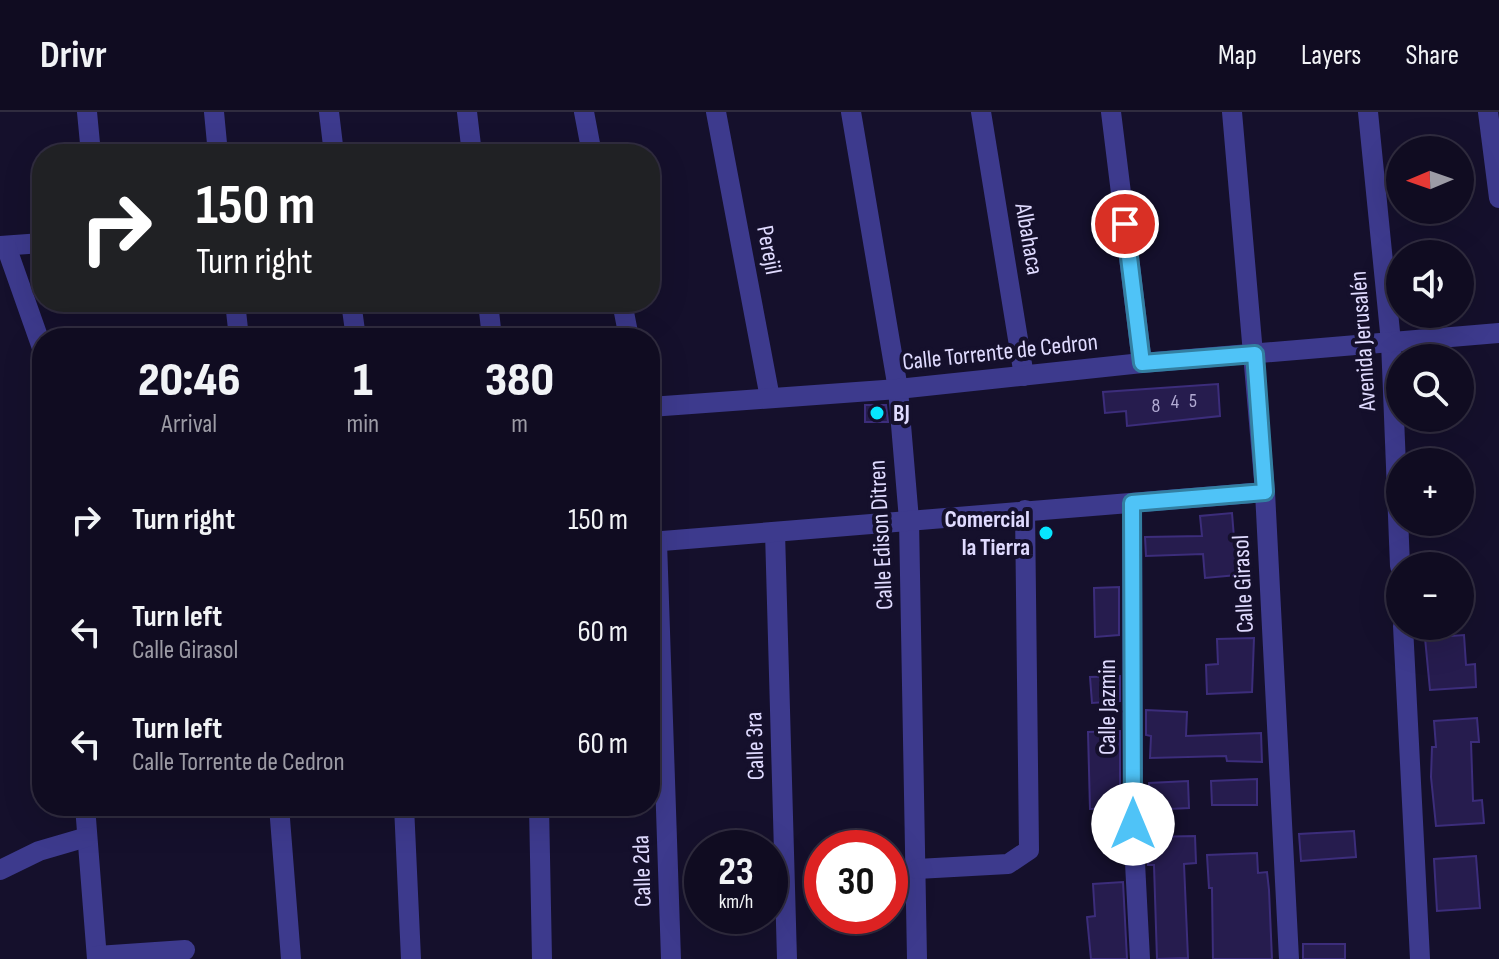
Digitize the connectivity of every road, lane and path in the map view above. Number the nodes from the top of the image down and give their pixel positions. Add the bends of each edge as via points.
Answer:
1 (87, 112) edge
2 (214, 112) edge
3 (329, 112) edge
4 (467, 112) edge
5 (584, 112) edge
6 (716, 112) edge
7 (851, 112) edge
8 (981, 112) edge
9 (1111, 112) edge
10 (1232, 112) edge
11 (1368, 112) edge
12 (1488, 112) edge
13 (90, 144) edge
14 (217, 144) edge
15 (333, 144) edge
16 (471, 144) edge
17 (590, 144) edge
18 (1499, 198) edge
19 (32, 244) edge
20 (3, 246) edge
21 (34, 328) edge
22 (1499, 333) edge
23 (1391, 342) junction
24 (1255, 354) junction
25 (1142, 363) junction
26 (1024, 376) junction
27 (898, 389) junction
28 (770, 398) junction
29 (660, 406) edge
30 (1265, 492) junction
31 (1132, 503) junction
32 (1025, 510) junction
33 (909, 520) junction
34 (775, 532) junction
35 (660, 541) edge
36 (1399, 552) edge
37 (1404, 640) edge
38 (660, 704) edge
39 (86, 816) edge
40 (280, 816) edge
41 (404, 816) edge
42 (539, 816) edge
43 (87, 837) junction
44 (917, 869) junction
45 (0, 870) edge
46 (185, 950) dead end
47 (97, 957) edge
48 (291, 959) edge
49 (411, 959) edge
50 (542, 959) edge
51 (671, 959) edge
52 (787, 959) edge
53 (917, 959) edge
54 (1140, 959) edge
55 (1289, 959) edge
56 (1420, 959) edge

1 - 13 street
2 - 14 street
3 - 15 street
4 - 16 street
5 - 17 street
6 - 28 street, Perejil
7 - 27 street, Calle Edison Ditren
8 - 26 street, Albahaca
9 - 25 street
10 - 24 street, Calle Girasol
11 - 23 street, Avenida Jerusalén
12 - 18 street
19 - 20 street
20 - 21 street
22 - 23 street, Calle Torrente de Cedron
23 - 24 street, Calle Torrente de Cedron
23 - 36 street, Avenida Jerusalén
24 - 25 street, Calle Torrente de Cedron
24 - 30 street, Calle Girasol
25 - 26 street, Calle Torrente de Cedron
26 - 27 street, Calle Torrente de Cedron
27 - 28 street, Calle Torrente de Cedron
27 - 33 street, Calle Edison Ditren
28 - 29 street, Calle Torrente de Cedron
30 - 31 street
30 - 55 street, Calle Girasol
31 - 32 street
31 - 54 street, Calle Jazmin via 1133,824
32 - 33 street
32 - 44 street via 1029,850 1008,864
33 - 34 street
33 - 44 street, Calle Edison Ditren
34 - 35 street
34 - 52 street, Calle 3ra
37 - 56 street
38 - 51 street, Calle 2da
39 - 43 street
40 - 48 street
41 - 49 street
42 - 50 street
43 - 45 street
43 - 47 street
44 - 53 street, Calle Edison Ditren
46 - 47 street

